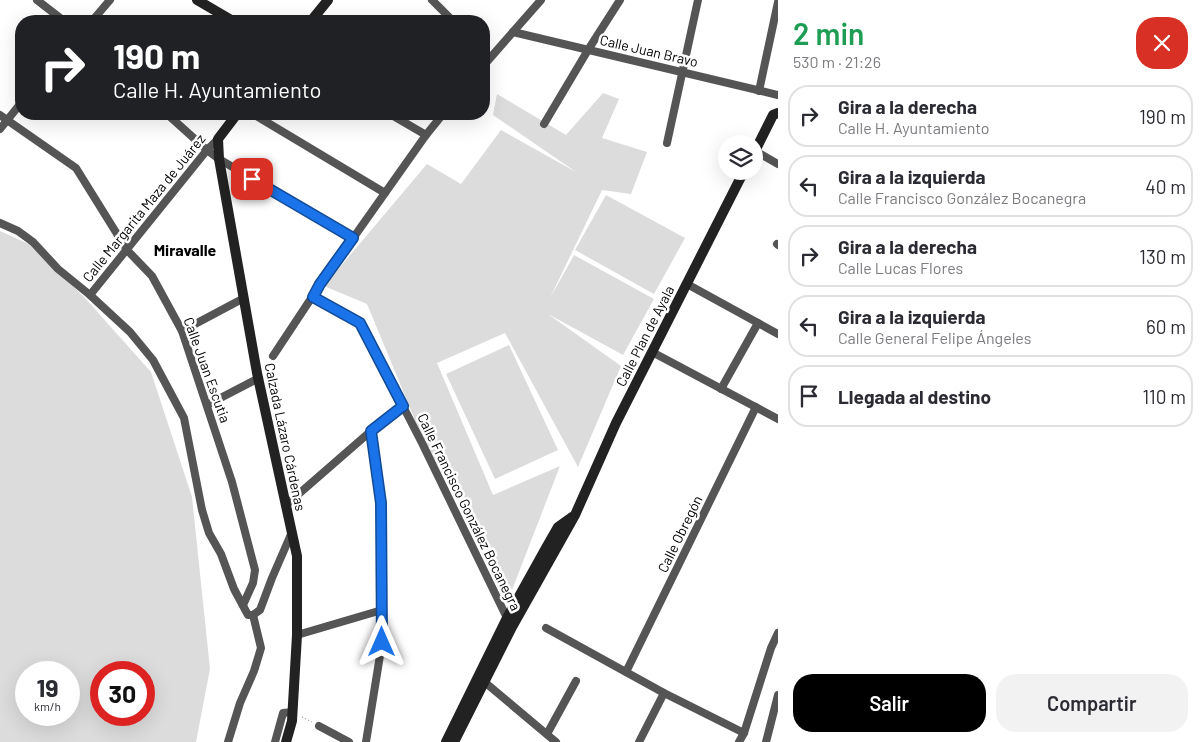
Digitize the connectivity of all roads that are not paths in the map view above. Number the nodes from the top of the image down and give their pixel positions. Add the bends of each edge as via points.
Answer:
1 (37, 0) edge
2 (110, 0) edge
3 (197, 0) edge
4 (328, 0) edge
5 (432, 0) edge
6 (541, 0) edge
7 (620, 0) edge
8 (698, 0) edge
9 (778, 2) edge
10 (56, 15) edge
11 (97, 15) edge
12 (223, 15) edge
13 (316, 15) edge
14 (447, 15) edge
15 (513, 32) junction
16 (588, 50) junction
17 (490, 55) edge
18 (683, 72) junction
19 (759, 91) junction
20 (778, 95) edge
21 (15, 109) edge
22 (778, 113) edge
23 (4, 117) edge
24 (174, 120) edge
25 (232, 120) edge
26 (263, 120) edge
27 (273, 120) edge
28 (400, 120) edge
29 (438, 120) edge
30 (544, 124) dead end
31 (0, 128) edge
32 (426, 135) junction
33 (763, 135) edge
34 (218, 139) junction
35 (667, 143) dead end
36 (207, 150) junction
37 (763, 156) edge
38 (219, 159) junction
39 (778, 164) edge
40 (739, 180) edge
41 (386, 191) junction
42 (0, 224) edge
43 (353, 238) junction
44 (127, 250) junction
45 (687, 284) junction
46 (90, 295) junction
47 (313, 297) junction
48 (244, 298) junction
49 (758, 323) junction
50 (182, 331) junction
51 (778, 334) edge
52 (652, 352) junction
53 (273, 356) dead end
54 (259, 378) junction
55 (721, 389) junction
56 (207, 405) junction
57 (403, 406) junction
58 (756, 407) junction
59 (778, 419) edge
60 (371, 431) junction
61 (286, 505) junction
62 (292, 532) junction
63 (243, 605) junction
64 (382, 610) junction
65 (253, 615) junction
66 (510, 622) junction
67 (546, 628) dead end
68 (297, 634) junction
69 (778, 634) edge
70 (626, 672) junction
71 (481, 679) junction
72 (576, 681) dead end
73 (664, 692) junction
74 (778, 695) edge
75 (293, 712) junction
76 (319, 726) road end
77 (744, 733) junction
78 (547, 734) junction
79 (228, 742) edge
80 (275, 742) edge
81 (286, 742) edge
82 (349, 742) edge
83 (366, 742) edge
84 (446, 742) edge
85 (454, 742) edge
86 (556, 742) edge
87 (639, 742) edge
88 (739, 742) edge
89 (766, 742) edge

1 - 10 street
2 - 11 street
3 - 12 street
4 - 13 street
5 - 14 street
6 - 15 street
7 - 16 street
8 - 18 street
9 - 19 street
15 - 16 street, Calle Juan Bravo
15 - 17 street
16 - 18 street, Calle Juan Bravo
16 - 30 street
18 - 19 street, Calle Juan Bravo
18 - 35 street
19 - 20 street, Calle Juan Bravo
21 - 23 street
22 - 33 street via 773,115
23 - 31 street
23 - 44 street, Calle Juan Escutia via 76,168
24 - 36 street
25 - 34 street, Calle Margarita Maza de Juárez
26 - 41 street
27 - 41 street
28 - 32 street
29 - 32 street
32 - 41 street
34 - 36 street, Calle Margarita Maza de Juárez
34 - 38 street, Calzada Lázaro Cárdenas
36 - 38 street
36 - 44 street, Calle Margarita Maza de Juárez
37 - 39 street
38 - 43 street
38 - 48 street, Calzada Lázaro Cárdenas
40 - 45 street, Calle Plan de Ayala
41 - 43 street
42 - 46 street via 33,242 58,269
43 - 47 street
44 - 46 street, Calle Margarita Maza de Juárez
44 - 50 street, Calle Juan Escutia via 152,276
45 - 49 street
45 - 52 street, Calle Plan de Ayala
46 - 63 street via 130,332 153,360 184,418 209,533
47 - 53 street
47 - 57 street, Calle Francisco González Bocanegra via 360,323
48 - 50 street
48 - 54 street, Calzada Lázaro Cárdenas
49 - 51 street
49 - 55 street
50 - 56 street, Calle Juan Escutia
52 - 55 street
52 - 66 street, Calle Plan de Ayala via 575,515
54 - 56 street
54 - 61 street, Calzada Lázaro Cárdenas
55 - 58 street
56 - 63 street, Calle Juan Escutia via 255,570
57 - 60 street
57 - 66 street, Calle Francisco González Bocanegra
58 - 59 street
58 - 70 street, Calle Obregón
60 - 61 street
60 - 64 street via 381,503
61 - 62 street, Calzada Lázaro Cárdenas
62 - 65 street via 260,610
62 - 68 street, Calzada Lázaro Cárdenas via 297,556
63 - 65 street via 248,614
64 - 68 street
64 - 83 street via 382,642
65 - 79 street via 261,648
66 - 71 street, Calle Plan de Ayala
67 - 70 street
68 - 75 street, Calzada Lázaro Cárdenas
69 - 77 street
70 - 73 street
71 - 78 street
71 - 84 street, Calle Plan de Ayala
71 - 85 street, Calle Plan de Ayala
72 - 78 street
73 - 77 street
73 - 87 street
74 - 89 street
75 - 80 street via 283,713
75 - 81 street, Calzada Lázaro Cárdenas
76 - 82 street
77 - 88 street
78 - 86 street

